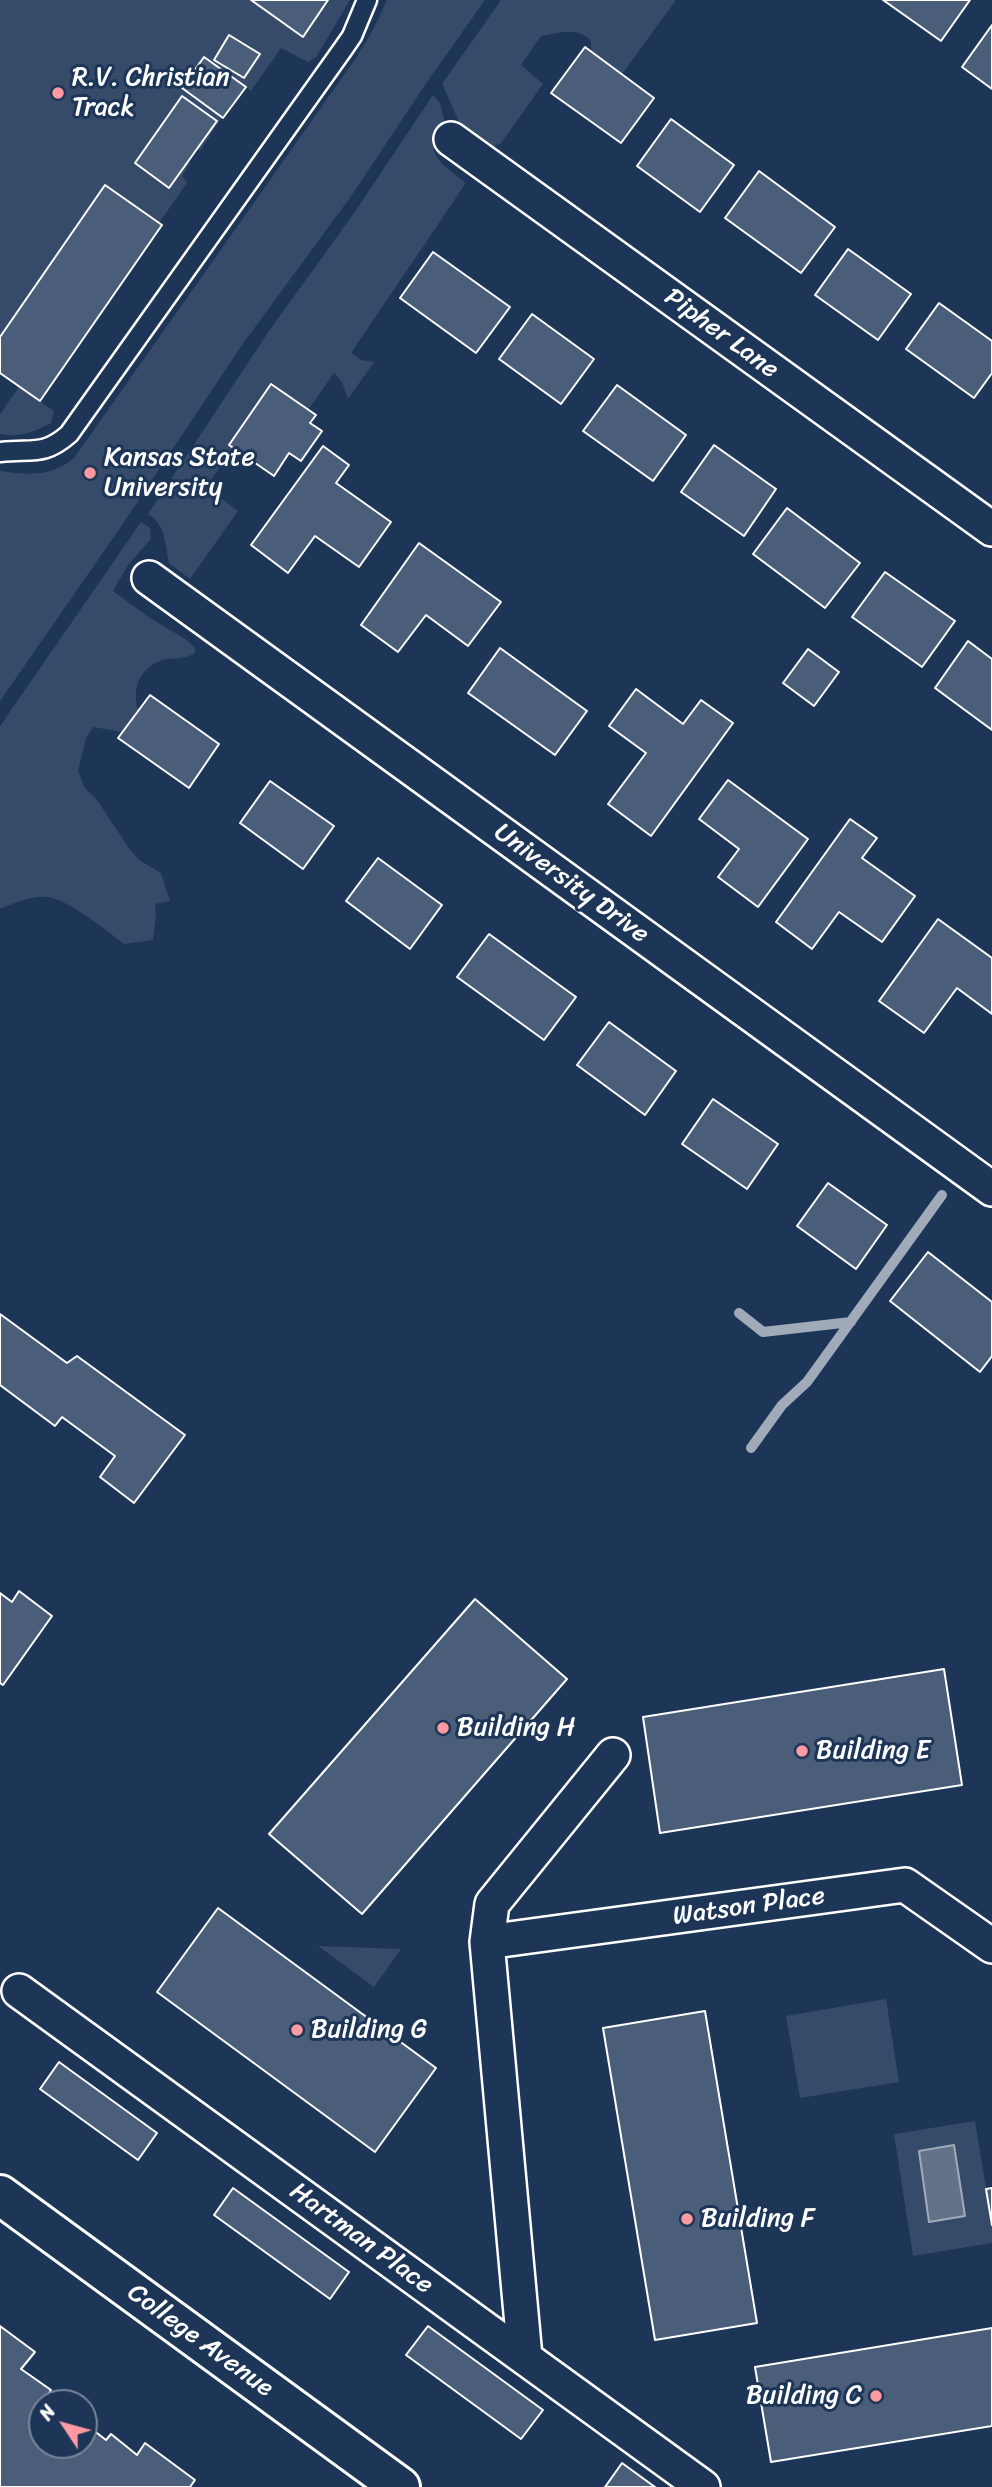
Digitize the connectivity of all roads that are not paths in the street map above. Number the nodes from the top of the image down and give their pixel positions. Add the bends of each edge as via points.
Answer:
1 (367, 0) edge
2 (451, 139) dead end
3 (0, 452) edge
4 (992, 529) edge
5 (149, 578) dead end
6 (992, 1189) edge
7 (613, 1755) dead end
8 (487, 1942) junction
9 (992, 1946) edge
10 (19, 1991) dead end
11 (0, 2194) edge
12 (525, 2357) junction
13 (400, 2487) edge
14 (703, 2487) edge

1 - 3 lane via 352,36 69,434 55,446 38,451
2 - 4 street, Pipher Lane
5 - 6 street, University Drive
7 - 8 street via 492,1904
8 - 9 street, Watson Place via 905,1885
8 - 12 street
10 - 12 street, Hartman Place
11 - 13 street, College Avenue
12 - 14 street, Hartman Place

